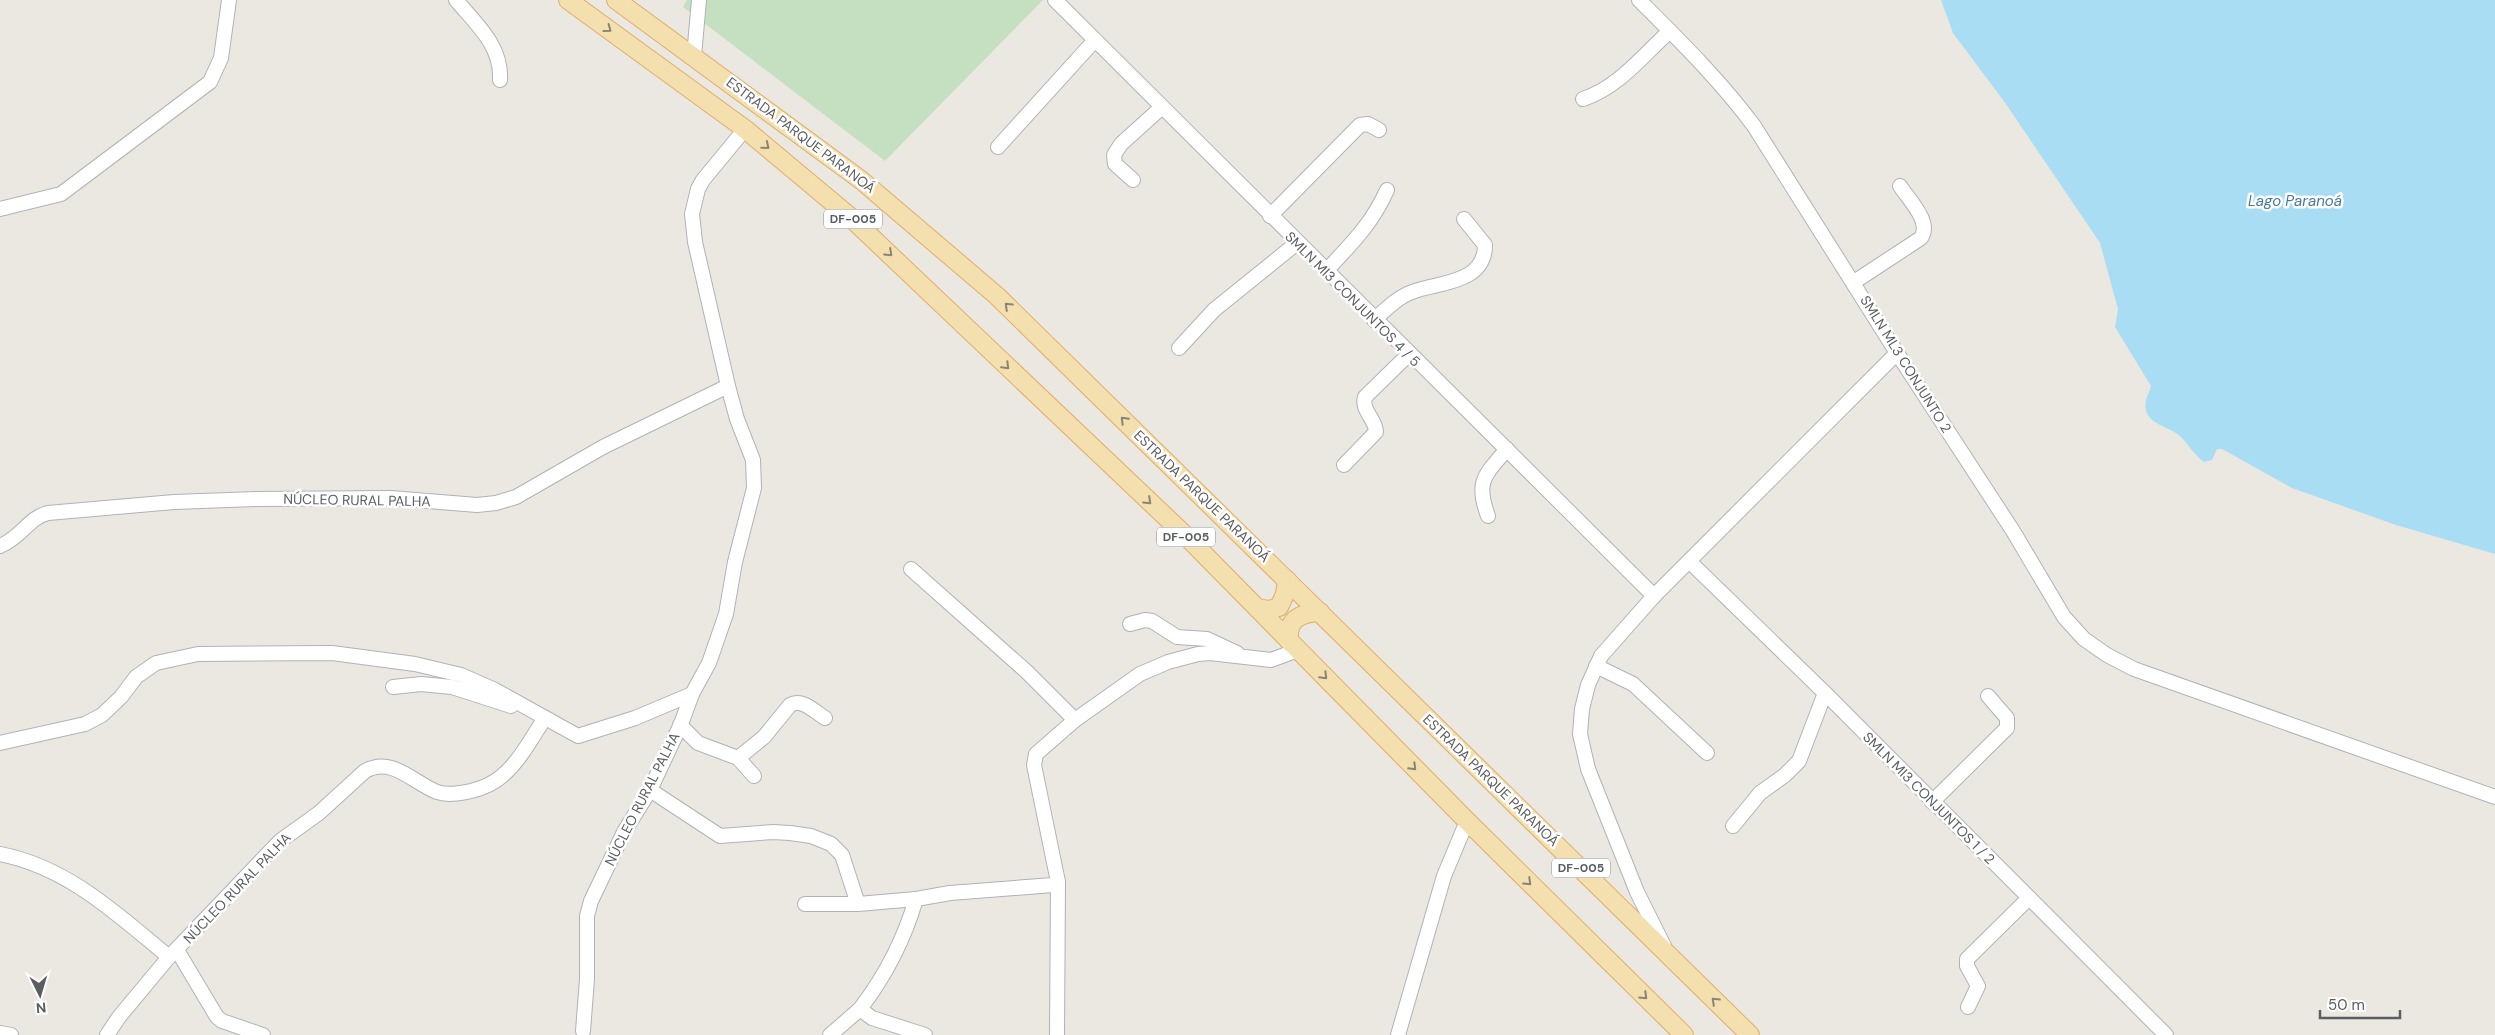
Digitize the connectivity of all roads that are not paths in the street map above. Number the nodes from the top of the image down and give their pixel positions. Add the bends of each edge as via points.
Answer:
1 (229, 0) edge
2 (456, 0) edge
3 (616, 0) edge
4 (699, 0) edge
5 (1055, 0) edge
6 (1639, 0) edge
7 (575, 3) edge
8 (1670, 31) junction
9 (1095, 40) junction
10 (694, 56) junction
11 (500, 80) dead end
12 (1583, 99) dead end
13 (1162, 107) junction
14 (745, 129) junction
15 (1379, 130) dead end
16 (998, 147) dead end
17 (1133, 180) dead end
18 (1900, 186) dead end
19 (1387, 190) dead end
20 (0, 209) edge
21 (1270, 216) junction
22 (1464, 219) dead end
23 (1297, 243) junction
24 (1326, 271) junction
25 (1854, 282) junction
26 (1374, 320) junction
27 (1179, 348) dead end
28 (1409, 354) junction
29 (1897, 354) junction
30 (728, 386) junction
31 (1507, 449) junction
32 (1344, 465) dead end
33 (1488, 516) dead end
34 (0, 546) edge
35 (1690, 562) junction
36 (911, 569) dead end
37 (1288, 580) junction
38 (1654, 596) junction
39 (1257, 608) junction
40 (1320, 612) junction
41 (1130, 624) dead end
42 (1294, 646) junction
43 (1244, 657) junction
44 (1596, 666) junction
45 (392, 687) dead end
46 (1825, 693) junction
47 (692, 694) junction
48 (1988, 696) dead end
49 (526, 709) junction
50 (545, 718) junction
51 (825, 718) dead end
52 (1075, 720) junction
53 (680, 725) junction
54 (0, 743) edge
55 (1708, 754) dead end
56 (738, 758) junction
57 (754, 776) dead end
58 (650, 790) junction
59 (2495, 797) edge
60 (1932, 802) junction
61 (1467, 822) junction
62 (1733, 826) dead end
63 (0, 854) edge
64 (1058, 882) junction
65 (1637, 892) junction
66 (2029, 898) junction
67 (916, 900) junction
68 (805, 904) dead end
69 (858, 904) junction
70 (1616, 904) junction
71 (173, 954) junction
72 (1669, 957) junction
73 (1968, 1008) dead end
74 (860, 1009) junction
75 (1670, 1028) edge
76 (583, 1031) dead end
77 (0, 1033) edge
78 (11, 1035) edge
79 (107, 1035) edge
80 (263, 1035) edge
81 (830, 1035) edge
82 (925, 1035) edge
83 (1058, 1035) edge
84 (1398, 1035) edge
85 (1684, 1035) edge
86 (1750, 1035) edge
87 (2166, 1035) edge

1 - 20 street via 221,58 210,82 61,194
2 - 11 street via 493,46 499,57
3 - 10 main road, ESTRADA PARQUE PARANOÁ / DF-005
4 - 10 street
5 - 9 street, SMLN MI3 CONJUNTOS 4 / 5
6 - 8 street, SMLN ML3 CONJUNTO 2
7 -> 14 main road, ESTRADA PARQUE PARANOÁ / DF-005
8 - 12 street via 1616,82 1603,92
8 - 25 street, SMLN ML3 CONJUNTO 2 via 1736,101
9 - 13 street, SMLN MI3 CONJUNTOS 4 / 5
9 - 16 street
37 -> 10 main road, ESTRADA PARQUE PARANOÁ / DF-005 via 1011,309 943,247 825,152
13 - 17 street via 1121,144 1114,155 1115,164
13 - 21 street, SMLN MI3 CONJUNTOS 4 / 5
14 - 30 street, NÚCLEO RURAL PALHA via 703,180 692,214 695,242
14 -> 39 main road, ESTRADA PARQUE PARANOÁ / DF-005 via 849,216 949,309
15 - 21 street via 1368,124 1360,125
18 - 25 street via 1925,224 1924,234
19 - 24 street via 1378,211 1360,235
21 - 23 street, SMLN MI3 CONJUNTOS 4 / 5
22 - 26 street via 1485,244 1478,264 1454,282 1411,292
23 - 24 street, SMLN MI3 CONJUNTOS 4 / 5
23 - 27 street via 1214,310
24 - 26 street, SMLN MI3 CONJUNTOS 4 / 5
25 - 29 street, SMLN ML3 CONJUNTO 2
26 - 28 street, SMLN MI3 CONJUNTOS 4 / 5
28 - 31 street, SMLN MI3 CONJUNTOS 4 / 5
28 - 32 street via 1366,397 1365,408 1375,423 1376,432
29 - 35 street
29 - 59 street, SMLN ML3 CONJUNTO 2 via 2013,531 2064,617 2084,639 2134,668
30 - 34 street, NÚCLEO RURAL PALHA via 603,448 516,497 496,502 477,505 390,498 257,499 174,502 48,513 38,515 23,532
30 - 47 street, NÚCLEO RURAL PALHA via 753,460 754,488 726,614 709,663
31 - 33 street via 1482,483 1481,497
31 - 38 street, SMLN MI3 CONJUNTOS 4 / 5
35 - 38 street
35 - 46 street, SMLN MI3 CONJUNTOS 1 / 2
36 - 52 street via 1027,672
37 - 39 main road via 1279,607 1269,610
37 - 40 main road, ESTRADA PARQUE PARANOÁ / DF-005
38 - 44 street via 1607,647
39 - 42 main road, ESTRADA PARQUE PARANOÁ / DF-005
40 - 42 main road via 1302,614 1294,619 1290,626
40 - 70 main road, ESTRADA PARQUE PARANOÁ / DF-005
41 - 43 street via 1152,621 1177,637 1207,639
42 - 43 street via 1271,660
42 -> 61 main road, ESTRADA PARQUE PARANOÁ / DF-005
43 - 52 street via 1198,654 1168,662 1140,674
44 - 55 street via 1632,684
44 - 65 street via 1582,709 1580,734 1583,753
45 - 49 street via 421,684 452,686
46 - 60 street, SMLN MI3 CONJUNTOS 1 / 2
46 - 62 street via 1799,761 1760,793
47 - 50 street via 584,736 573,734
47 - 53 street, NÚCLEO RURAL PALHA
48 - 60 street via 2007,718 2007,728
49 - 50 street
49 - 54 street via 461,675 415,664 332,653 198,654 156,663 136,678 102,715 85,724
50 - 71 street, NÚCLEO RURAL PALHA via 502,776 473,791 459,794 438,792 387,766 380,765 365,771 319,813 280,841
51 - 56 street via 795,702 759,742
52 - 64 street via 1036,754 1034,761
53 - 56 street via 698,743
53 - 58 street, NÚCLEO RURAL PALHA
56 - 57 street
58 - 69 street via 720,836 781,832 811,836 831,844 842,855
58 - 76 street, NÚCLEO RURAL PALHA via 624,832 591,901 587,916
60 - 66 street, SMLN MI3 CONJUNTOS 1 / 2
61 -> 75 main road, ESTRADA PARQUE PARANOÁ / DF-005
61 - 84 street via 1444,876
63 - 71 street via 72,882
64 - 67 street via 950,893
64 - 83 street
65 - 70 street
65 - 72 street
66 - 73 street via 1967,959 1967,966 1978,986
66 - 87 street, SMLN MI3 CONJUNTOS 1 / 2
67 - 69 street
67 - 74 street via 895,955
68 - 69 street
70 - 72 main road, ESTRADA PARQUE PARANOÁ / DF-005
71 - 79 street, NÚCLEO RURAL PALHA
71 - 80 street via 217,1017
86 -> 72 main road, ESTRADA PARQUE PARANOÁ / DF-005
74 - 81 street
74 - 82 street via 872,1018
75 - 85 main road, ESTRADA PARQUE PARANOÁ / DF-005
77 - 78 street

